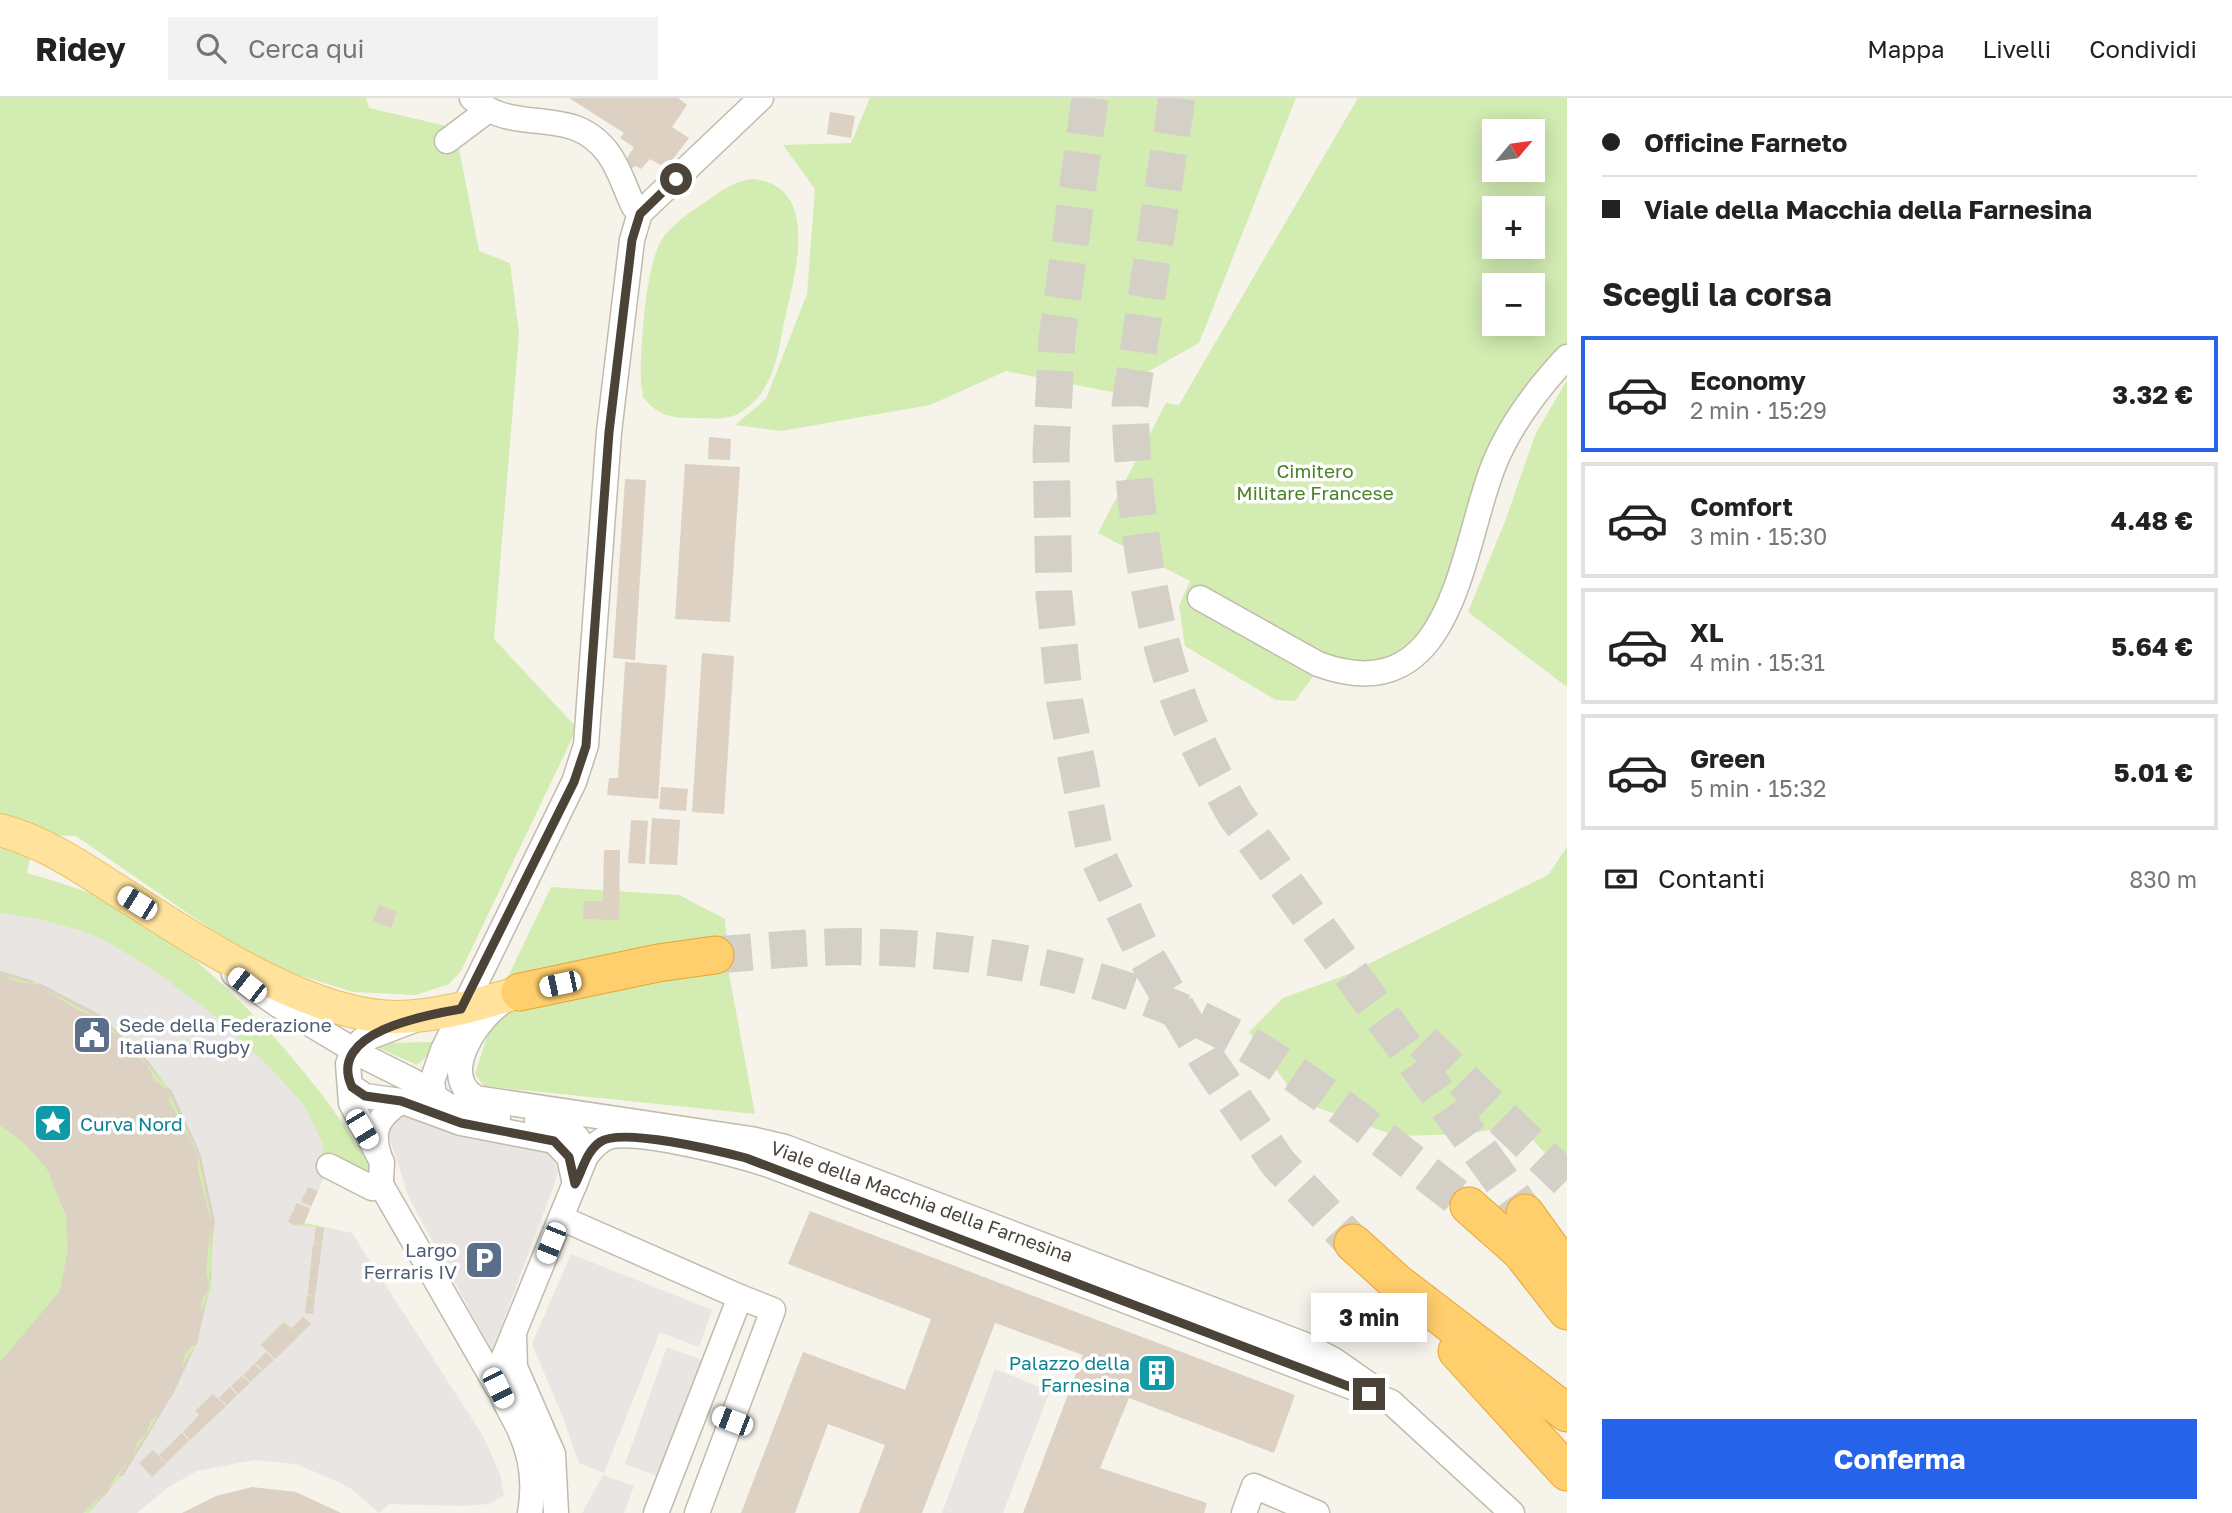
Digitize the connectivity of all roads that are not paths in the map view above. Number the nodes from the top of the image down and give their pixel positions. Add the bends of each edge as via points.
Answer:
1 (761, 98) edge
2 (480, 104) edge
3 (447, 141) dead end
4 (640, 214) junction
5 (1567, 357) edge
6 (1200, 598) dead end
7 (0, 830) edge
8 (198, 941) junction
9 (715, 955) tunnel mouth
10 (520, 992) junction
11 (461, 1009) junction
12 (429, 1015) junction
13 (353, 1051) junction
14 (352, 1087) junction
15 (434, 1095) junction
16 (401, 1101) junction
17 (800, 1152) junction
18 (586, 1156) junction
19 (329, 1166) dead end
20 (380, 1171) junction
21 (575, 1184) junction
22 (869, 1205) junction
23 (1469, 1206) tunnel mouth
24 (1525, 1213) tunnel mouth
25 (561, 1217) junction
26 (1353, 1243) tunnel mouth
27 (1567, 1270) edge
28 (1396, 1282) junction
29 (740, 1297) junction
30 (1567, 1311) edge
31 (514, 1337) junction
32 (498, 1388) junction
33 (1391, 1402) junction
34 (696, 1407) junction
35 (1567, 1413) edge
36 (732, 1421) junction
37 (1567, 1472) edge
38 (1288, 1508) edge
39 (530, 1513) edge
40 (556, 1513) edge
41 (656, 1513) edge
42 (697, 1513) edge
43 (1244, 1513) edge
44 (1317, 1513) edge
45 (1513, 1513) edge

1 - 4 street
2 - 3 street
2 - 4 street via 504,118 551,121 593,138 608,153
4 - 11 street via 632,240 609,432 586,746 574,782
5 - 6 street via 1536,392 1502,448 1444,620 1434,637 1410,659 1367,673 1335,671
7 - 8 main road via 65,856
8 - 12 main road via 338,1009 393,1017
8 - 13 street via 247,985
9 - 10 highway
10 - 11 main road
10 - 17 street, Viale della Macchia della Farnesina via 490,1011 472,1034 460,1069 462,1083 472,1096 751,1139
11 - 12 main road
11 - 15 street via 433,1074
12 - 13 street via 372,1035
13 - 14 street via 348,1073
13 - 15 street
14 - 16 street via 365,1096
14 - 20 street via 350,1099
15 - 18 street via 447,1105 476,1114 562,1125 580,1140
16 - 20 street via 376,1127
16 - 21 street via 467,1125 554,1141 569,1157
17 - 22 street
17 - 33 street, Viale della Macchia della Farnesina via 1303,1344 1352,1371
18 - 21 street
18 - 22 street, Viale della Macchia della Farnesina via 612,1136 690,1146 757,1161
19 - 20 street via 368,1187
20 - 32 street
21 - 25 street
22 - 33 street, Viale della Macchia della Farnesina
23 - 30 highway via 1521,1252
24 - 27 highway
25 - 29 street
25 - 31 street
26 - 28 highway
28 - 35 highway
28 - 37 highway
29 - 34 street
29 - 36 street via 773,1310
31 - 32 street via 500,1363
31 - 40 street via 515,1367 553,1454
32 - 39 street via 521,1432 531,1464
33 - 45 street, Viale della Macchia della Farnesina
34 - 36 street
34 - 41 street
36 - 42 street
38 - 43 street via 1254,1486
38 - 44 street

